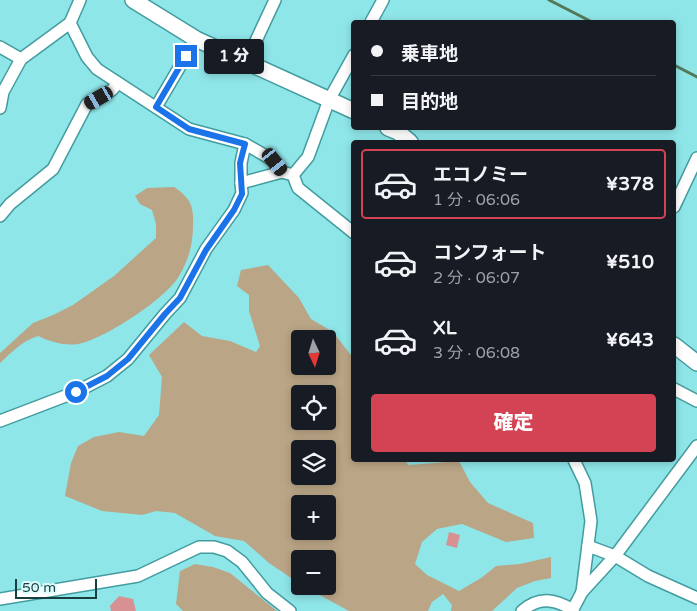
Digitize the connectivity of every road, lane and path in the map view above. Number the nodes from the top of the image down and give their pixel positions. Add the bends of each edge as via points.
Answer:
1 (80, 0) edge
2 (133, 0) edge
3 (276, 0) edge
4 (383, 0) edge
5 (372, 20) edge
6 (70, 23) junction
7 (196, 39) junction
8 (0, 47) edge
9 (21, 59) junction
10 (351, 60) edge
11 (246, 62) junction
12 (118, 83) junction
13 (329, 100) junction
14 (156, 107) junction
15 (0, 108) edge
16 (351, 110) edge
17 (393, 130) edge
18 (408, 140) edge
19 (245, 144) junction
20 (697, 158) edge
21 (288, 173) junction
22 (241, 183) junction
23 (676, 203) edge
24 (0, 216) edge
25 (351, 231) edge
26 (676, 347) edge
27 (697, 363) edge
28 (676, 390) edge
29 (697, 402) edge
30 (0, 421) edge
31 (697, 446) edge
32 (575, 462) edge
33 (588, 546) junction
34 (615, 556) junction
35 (582, 592) junction
36 (697, 598) edge
37 (0, 599) edge
38 (290, 611) edge
39 (522, 611) edge
40 (572, 611) edge

1 - 6 street
2 - 7 main road
3 - 11 street
4 - 5 street
6 - 9 street
6 - 12 street via 87,57 97,69
7 - 11 main road
7 - 14 street
8 - 9 street
9 - 15 street via 3,92
10 - 13 street
11 - 13 main road
12 - 14 street
12 - 24 street via 87,104 53,170 10,204
13 - 16 main road
13 - 21 street via 308,157
14 - 19 street via 189,129
17 - 18 main road
19 - 21 street
19 - 22 street via 240,163
20 - 23 street
21 - 22 street
21 - 25 street via 298,188
22 - 30 street via 242,194 234,210 206,250 180,298 128,359 107,376 76,392
26 - 27 main road
28 - 29 street
31 - 34 street
32 - 33 street via 585,483 592,521
33 - 34 street
33 - 35 street
34 - 35 street
34 - 36 street via 648,576
35 - 40 street
37 - 38 street via 138,576 199,547 214,547 227,551 242,562 267,593
39 - 40 street via 537,602 552,600

